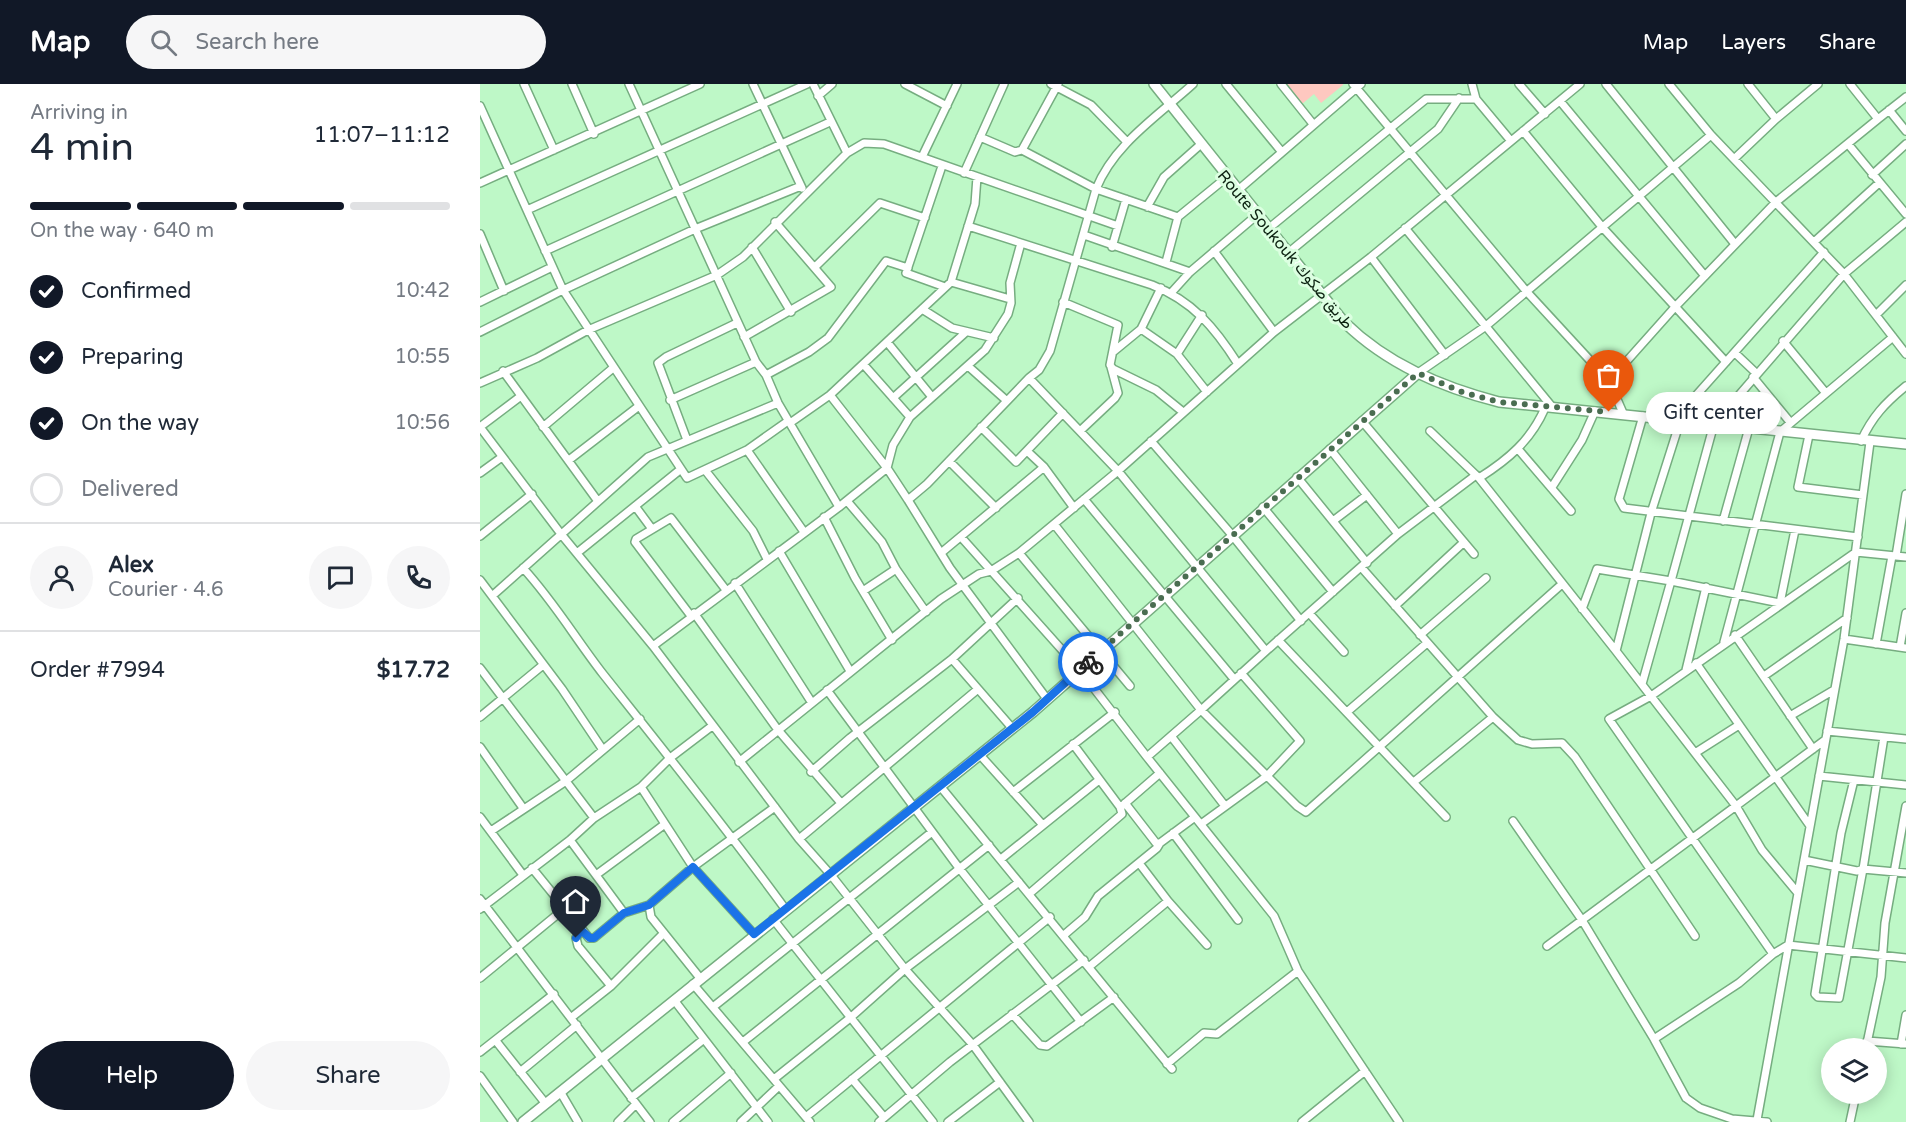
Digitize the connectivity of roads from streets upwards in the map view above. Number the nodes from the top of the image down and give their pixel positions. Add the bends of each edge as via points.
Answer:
1 (524, 84) edge
2 (572, 84) edge
3 (629, 84) edge
4 (700, 84) edge
5 (753, 84) edge
6 (807, 84) edge
7 (813, 84) edge
8 (832, 84) edge
9 (905, 84) edge
10 (957, 84) edge
11 (1004, 84) edge
12 (1154, 84) edge
13 (1193, 84) edge
14 (1226, 84) edge
15 (1281, 84) edge
16 (1472, 84) edge
17 (1519, 84) edge
18 (1580, 84) edge
19 (1606, 84) edge
20 (1669, 84) edge
21 (1748, 84) edge
22 (1818, 84) edge
23 (1850, 84) edge
24 (1055, 85) edge
25 (1357, 86) edge
26 (684, 87) edge
27 (818, 96) junction
28 (1906, 96) edge
29 (1459, 98) junction
30 (1476, 99) junction
31 (1560, 101) junction
32 (762, 103) junction
33 (1170, 105) junction
34 (480, 106) edge
35 (947, 106) junction
36 (640, 109) junction
37 (1889, 110) junction
38 (1545, 114) junction
39 (1776, 119) junction
40 (1878, 119) junction
41 (830, 122) junction
42 (1313, 124) junction
43 (1389, 129) junction
44 (1523, 131) junction
45 (1906, 131) edge
46 (594, 134) junction
47 (1711, 135) junction
48 (980, 137) junction
49 (1511, 141) junction
50 (1127, 142) junction
51 (780, 144) junction
52 (1848, 144) junction
53 (1906, 144) edge
54 (1200, 145) junction
55 (554, 150) junction
56 (659, 150) junction
57 (1022, 150) junction
58 (1281, 151) junction
59 (847, 153) junction
60 (1409, 154) junction
61 (922, 157) junction
62 (1734, 159) junction
63 (942, 166) junction
64 (1672, 168) junction
65 (508, 170) junction
66 (964, 173) junction
67 (1872, 175) junction
68 (977, 177) junction
69 (1227, 177) junction
70 (480, 183) edge
71 (1879, 183) junction
72 (1096, 189) junction
73 (678, 190) junction
74 (802, 190) junction
75 (1237, 190) junction
76 (1444, 195) junction
77 (1638, 198) junction
78 (1126, 199) junction
79 (1776, 202) junction
80 (1903, 205) edge
81 (1147, 207) junction
82 (527, 210) junction
83 (1257, 214) junction
84 (1906, 214) edge
85 (1089, 215) junction
86 (1178, 217) junction
87 (925, 218) junction
88 (774, 222) junction
89 (1906, 222) edge
90 (968, 226) junction
91 (1118, 226) junction
92 (1405, 228) junction
93 (1603, 228) junction
94 (695, 229) junction
95 (1269, 229) junction
96 (480, 234) edge
97 (1084, 235) junction
98 (1814, 242) junction
99 (1021, 243) junction
100 (1735, 244) junction
101 (752, 247) junction
102 (1112, 247) junction
103 (545, 251) junction
104 (1214, 251) junction
105 (1824, 252) junction
106 (1288, 253) junction
107 (1371, 257) junction
108 (1076, 261) junction
109 (1166, 262) junction
110 (552, 267) junction
111 (815, 267) junction
112 (908, 268) junction
113 (1190, 272) junction
114 (1844, 274) junction
115 (717, 275) junction
116 (1705, 276) junction
117 (948, 285) junction
118 (1906, 285) edge
119 (1161, 288) junction
120 (563, 290) junction
121 (504, 291) junction
122 (1527, 292) junction
123 (1171, 293) junction
124 (1322, 295) junction
125 (1010, 298) junction
126 (480, 302) edge
127 (1063, 302) junction
128 (1674, 307) junction
129 (922, 309) junction
130 (790, 312) junction
131 (1202, 315) junction
132 (1876, 315) junction
133 (737, 324) junction
134 (1486, 326) junction
135 (1141, 328) junction
136 (588, 330) junction
137 (480, 332) edge
138 (966, 332) junction
139 (1274, 332) junction
140 (744, 336) junction
141 (1893, 337) junction
142 (994, 338) junction
143 (1783, 341) junction
144 (887, 342) junction
145 (1113, 352) junction
146 (1905, 352) edge
147 (1735, 353) junction
148 (1177, 354) junction
149 (1445, 355) junction
150 (756, 362) junction
151 (1726, 362) junction
152 (1238, 364) junction
153 (864, 365) junction
154 (1110, 365) junction
155 (968, 366) junction
156 (613, 368) junction
157 (503, 371) junction
158 (1418, 373) junction
159 (766, 375) junction
160 (1755, 375) junction
161 (1029, 378) junction
162 (917, 379) junction
163 (1609, 381) junction
164 (480, 383) edge
165 (1906, 386) edge
166 (1207, 392) junction
167 (1825, 392) junction
168 (521, 396) junction
169 (830, 396) junction
170 (932, 397) junction
171 (893, 398) junction
172 (670, 400) junction
173 (1007, 401) junction
174 (778, 403) junction
175 (639, 406) junction
176 (1549, 408) junction
177 (1595, 411) junction
178 (1183, 412) junction
179 (1063, 413) junction
180 (1623, 413) junction
181 (1643, 416) junction
182 (910, 417) junction
183 (1679, 420) junction
184 (1362, 421) junction
185 (789, 422) junction
186 (1791, 423) junction
187 (1714, 424) junction
188 (480, 427) edge
189 (543, 427) junction
190 (981, 428) junction
191 (1749, 428) junction
192 (1080, 431) junction
193 (1430, 431) dead end
194 (1780, 432) junction
195 (1809, 435) junction
196 (687, 440) junction
197 (1151, 441) junction
198 (1866, 442) junction
199 (1906, 444) edge
200 (667, 447) junction
201 (1330, 449) junction
202 (1518, 449) junction
203 (747, 450) junction
204 (1027, 451) junction
205 (502, 457) junction
206 (569, 460) junction
207 (949, 461) junction
208 (1044, 467) junction
209 (887, 468) junction
210 (681, 469) junction
211 (705, 470) junction
212 (1118, 471) junction
213 (480, 473) edge
214 (1297, 477) junction
215 (1478, 477) junction
216 (1552, 487) junction
217 (532, 495) junction
218 (1366, 495) junction
219 (1863, 495) junction
220 (1906, 495) edge
221 (1084, 499) junction
222 (597, 500) junction
223 (908, 500) junction
224 (847, 501) junction
225 (1434, 505) junction
226 (635, 506) junction
227 (839, 507) junction
228 (1263, 507) junction
229 (996, 508) junction
230 (1074, 508) junction
231 (1571, 511) dead end
232 (1651, 513) junction
233 (824, 517) junction
234 (1688, 517) junction
235 (1333, 521) junction
236 (1723, 521) junction
237 (1054, 524) junction
238 (1755, 525) junction
239 (652, 529) junction
240 (1795, 530) junction
241 (804, 532) junction
242 (561, 534) junction
243 (1398, 534) junction
244 (1232, 535) junction
245 (480, 536) edge
246 (961, 537) junction
247 (1858, 537) junction
248 (1464, 543) junction
249 (779, 551) junction
250 (940, 552) junction
251 (1856, 552) junction
252 (1019, 553) junction
253 (577, 554) junction
254 (1474, 554) dead end
255 (1894, 556) junction
256 (1906, 557) edge
257 (767, 559) junction
258 (1197, 565) junction
259 (1364, 565) junction
260 (523, 568) junction
261 (896, 569) junction
262 (991, 571) junction
263 (1635, 573) junction
264 (1486, 578) dead end
265 (480, 580) edge
266 (1671, 581) junction
267 (735, 583) junction
268 (1562, 584) junction
269 (962, 585) junction
270 (1706, 587) junction
271 (726, 590) junction
272 (863, 591) junction
273 (1333, 592) junction
274 (1737, 593) junction
275 (1164, 594) junction
276 (492, 596) junction
277 (1018, 598) junction
278 (1780, 603) junction
279 (1395, 606) junction
280 (1582, 609) junction
281 (926, 612) junction
282 (1309, 613) junction
283 (1906, 613) edge
284 (693, 615) junction
285 (1847, 618) junction
286 (1300, 621) junction
287 (990, 623) junction
288 (1132, 623) junction
289 (1735, 634) junction
290 (1420, 635) junction
291 (1844, 639) junction
292 (892, 640) junction
293 (1278, 640) junction
294 (1724, 642) junction
295 (1427, 644) junction
296 (1875, 644) junction
297 (653, 646) junction
298 (1903, 647) edge
299 (1100, 651) junction
300 (1266, 651) junction
301 (1616, 651) junction
302 (1344, 652) dead end
303 (952, 659) junction
304 (1696, 663) junction
305 (543, 665) junction
306 (480, 668) edge
307 (1079, 669) junction
308 (1686, 670) junction
309 (850, 671) junction
310 (1241, 673) junction
311 (1764, 676) junction
312 (1458, 677) junction
313 (1234, 679) junction
314 (1642, 684) junction
315 (1130, 686) dead end
316 (978, 689) junction
317 (827, 690) junction
318 (1834, 690) junction
319 (1652, 696) junction
320 (504, 699) junction
321 (1047, 699) junction
322 (812, 703) junction
323 (1201, 710) junction
324 (1115, 712) junction
325 (1347, 712) junction
326 (1790, 716) junction
327 (480, 717) edge
328 (1493, 717) junction
329 (640, 719) junction
330 (1739, 725) junction
331 (712, 726) junction
332 (1012, 728) junction
333 (778, 730) junction
334 (1827, 731) junction
335 (858, 732) junction
336 (1171, 736) junction
337 (1884, 737) junction
338 (1906, 739) edge
339 (1825, 740) junction
340 (1073, 744) junction
341 (1379, 746) junction
342 (480, 747) edge
343 (1813, 749) junction
344 (603, 750) junction
345 (1695, 753) junction
346 (980, 755) junction
347 (1147, 757) junction
348 (670, 758) junction
349 (739, 762) junction
350 (884, 767) junction
351 (812, 771) junction
352 (1160, 773) junction
353 (1267, 776) junction
354 (1819, 776) junction
355 (1775, 777) junction
356 (1100, 780) junction
357 (1854, 780) junction
358 (566, 781) junction
359 (1415, 781) junction
360 (1876, 782) junction
361 (1906, 785) edge
362 (940, 786) junction
363 (641, 787) junction
364 (1013, 792) junction
365 (841, 803) junction
366 (1122, 805) junction
367 (1225, 806) junction
368 (1736, 806) junction
369 (1906, 806) edge
370 (775, 807) junction
371 (914, 807) junction
372 (523, 808) junction
373 (480, 817) edge
374 (1195, 817) junction
375 (1446, 817) dead end
376 (594, 818) junction
377 (1513, 821) dead end
378 (665, 824) junction
379 (1042, 824) junction
380 (1201, 824) junction
381 (1810, 826) junction
382 (491, 831) junction
383 (932, 832) junction
384 (1173, 833) junction
385 (733, 836) junction
386 (1693, 838) junction
387 (799, 839) junction
388 (570, 840) junction
389 (1160, 843) junction
390 (989, 845) junction
391 (1001, 859) junction
392 (1804, 860) junction
393 (1139, 863) junction
394 (1836, 866) junction
395 (693, 867) junction
396 (532, 868) junction
397 (958, 868) junction
398 (1651, 869) junction
399 (1863, 869) junction
400 (1894, 872) junction
401 (1906, 873) edge
402 (523, 875) junction
403 (596, 875) junction
404 (831, 875) junction
405 (1019, 882) junction
406 (1797, 892) junction
407 (1029, 894) junction
408 (850, 899) junction
409 (1168, 901) junction
410 (482, 905) edge
411 (649, 905) junction
412 (990, 906) junction
413 (564, 909) junction
414 (786, 910) junction
415 (624, 913) junction
416 (1050, 917) junction
417 (773, 919) junction
418 (1238, 920) dead end
419 (1582, 920) junction
420 (581, 930) junction
421 (664, 933) junction
422 (754, 934) junction
423 (877, 934) junction
424 (1064, 935) junction
425 (1695, 936) dead end
426 (793, 944) junction
427 (1019, 944) junction
428 (1207, 945) dead end
429 (1788, 945) junction
430 (1547, 946) dead end
431 (517, 947) junction
432 (1822, 950) junction
433 (1847, 951) junction
434 (1773, 954) junction
435 (1883, 956) junction
436 (1906, 958) edge
437 (1084, 960) junction
438 (1090, 966) junction
439 (905, 969) junction
440 (1298, 971) junction
441 (480, 978) edge
442 (821, 979) junction
443 (696, 981) junction
444 (611, 986) junction
445 (1052, 986) junction
446 (554, 994) junction
447 (1114, 997) junction
448 (674, 1000) junction
449 (713, 1007) junction
450 (939, 1008) junction
451 (1012, 1014) junction
452 (1906, 1014) edge
453 (572, 1017) junction
454 (850, 1018) junction
455 (1081, 1022) junction
456 (577, 1025) junction
457 (1868, 1038) edge
458 (704, 1039) junction
459 (1654, 1039) junction
460 (496, 1041) junction
461 (743, 1042) junction
462 (1887, 1044) edge
463 (1903, 1044) edge
464 (973, 1045) junction
465 (480, 1052) edge
466 (880, 1056) junction
467 (602, 1059) junction
468 (1365, 1071) junction
469 (520, 1072) junction
470 (731, 1073) junction
471 (480, 1076) edge
472 (852, 1078) junction
473 (774, 1079) junction
474 (1000, 1082) junction
475 (779, 1086) junction
476 (561, 1093) junction
477 (912, 1094) junction
478 (634, 1101) junction
479 (546, 1104) junction
480 (1854, 1104) edge
481 (758, 1109) junction
482 (808, 1119) edge
483 (882, 1120) edge
484 (1757, 1120) junction
485 (513, 1122) edge
486 (523, 1122) edge
487 (578, 1122) edge
488 (618, 1122) edge
489 (650, 1122) edge
490 (673, 1122) edge
491 (741, 1122) edge
492 (768, 1122) edge
493 (933, 1122) edge
494 (948, 1122) edge
495 (1029, 1122) edge
496 (1302, 1122) edge
497 (1399, 1122) edge
498 (1767, 1122) edge
499 (1850, 1122) edge

1 - 55 street
2 - 46 street
3 - 36 street
4 - 26 street
5 - 32 street
6 - 32 street
7 - 27 street
8 - 27 street
9 - 35 street
10 - 35 street
11 - 48 street
12 - 33 street, Route Soukouk طريق صكوك
13 - 33 street
14 - 58 street
15 - 42 street
16 - 30 street
17 - 38 street
18 - 31 street
19 - 64 street
20 - 47 street
21 - 39 street
22 - 39 street
23 - 40 street
24 - 50 street via 1091,105
24 - 57 street
25 - 42 street
25 - 43 street
26 - 36 street
27 - 41 street
28 - 37 street
29 - 30 street
29 - 43 street via 1428,98
29 - 60 street via 1438,129
30 - 49 street
31 - 38 street
31 - 77 street
32 - 51 street
32 - 56 street
33 - 50 street
33 - 54 street, Route Soukouk طريق صكوك
34 - 65 street
35 - 61 street
36 - 46 street
36 - 56 street
37 - 40 street
37 - 45 street
38 - 44 street
39 - 62 street
40 - 52 street
41 - 51 street
41 - 59 street
42 - 58 street
43 - 60 street
43 - 95 street
44 - 49 street
44 - 93 street
46 - 55 street
47 - 62 street
47 - 64 street
48 - 57 street via 1015,152
48 - 66 street
49 - 76 street
50 - 72 street via 1104,169
51 - 73 street
51 - 74 street
52 - 67 street
52 - 79 street
53 - 67 street
54 - 69 street, Route Soukouk طريق صكوك
54 - 81 street via 1164,177
55 - 65 street
56 - 73 street
56 - 82 street
57 - 72 street
58 - 75 street
59 - 61 street via 871,142
59 - 74 street
60 - 76 street
60 - 106 street
61 - 63 street
62 - 79 street
63 - 66 street
63 - 87 street
64 - 77 street
64 - 100 street
65 - 70 street
65 - 82 street
66 - 68 street
67 - 71 street
68 - 85 street
68 - 90 street via 976,200
69 - 75 street, Route Soukouk طريق صكوك
69 - 86 street
71 - 80 street
71 - 98 street
72 - 78 street
72 - 85 street
73 - 94 street
73 - 103 street
74 - 88 street
74 - 94 street
75 - 83 street, Route Soukouk طريق صكوك
76 - 92 street
76 - 122 street
77 - 93 street
77 - 116 street
78 - 81 street
78 - 91 street
79 - 98 street
79 - 100 street
80 - 84 street
81 - 86 street
82 - 103 street
83 - 95 street, Route Soukouk طريق صكوك
83 - 104 street
85 - 91 street
85 - 97 street
86 - 109 street
87 - 111 street via 880,203
87 - 112 street
88 - 101 street
88 - 111 street
89 - 114 street
90 - 99 street
90 - 117 street
91 - 102 street
92 - 107 street
92 - 134 street
93 - 122 street
93 - 128 street
94 - 115 street
94 - 120 street
95 - 106 street, Route Soukouk طريق صكوك
96 - 121 street
97 - 102 street
97 - 108 street
98 - 105 street
99 - 108 street
99 - 125 street
100 - 116 street
101 - 115 street
101 - 130 street
102 - 109 street
103 - 110 street
104 - 113 street
104 - 139 street
105 - 114 street
105 - 147 street
106 - 124 street, Route Soukouk طريق صكوك
107 - 124 street
107 - 149 street
108 - 119 street
108 - 127 street
109 - 113 street
110 - 120 street
110 - 121 street
111 - 130 street via 831,288
112 - 117 street via 908,274
112 - 159 street via 886,261 828,338
113 - 123 street
114 - 132 street
114 - 143 street
115 - 133 street
115 - 136 street
116 - 128 street
117 - 125 street
117 - 129 street
118 - 132 street
119 - 123 street
119 - 135 street
120 - 136 street
120 - 137 street
121 - 126 street
122 - 134 street
122 - 163 street
123 - 131 street
124 - 139 street
124 - 158 street, Route Soukouk طريق صكوك via 1360,337
125 - 142 street via 1008,314
127 - 145 street via 1118,326
127 - 161 street via 1050,351
128 - 151 street
128 - 163 street
129 - 138 street
129 - 144 street
130 - 140 street
131 - 148 street
131 - 152 street
132 - 141 street
133 - 140 street
133 - 172 street via 658,363
134 - 149 street
134 - 176 street
135 - 145 street
135 - 148 street
136 - 156 street
136 - 157 street via 537,358
138 - 142 street
138 - 162 street
139 - 152 street
140 - 150 street
141 - 146 street
141 - 167 street
142 - 155 street
143 - 160 street
143 - 167 street
144 - 153 street
144 - 162 street
145 - 154 street
147 - 151 street
147 - 160 street
148 - 166 street
149 - 158 street
150 - 159 street
150 - 172 street
151 - 183 street via 1688,402
152 - 166 street
153 - 169 street
153 - 171 street
154 - 178 street via 1118,373 1156,390
154 - 192 street via 1118,393
155 - 170 street
155 - 173 street
156 - 175 street
156 - 189 street
157 - 164 street
157 - 168 street
158 - 176 street, Route Soukouk طريق صكوك via 1462,392 1499,402
158 - 184 street
159 - 174 street
160 - 186 street
160 - 187 street
161 - 173 street
161 - 179 street
162 - 170 street
162 - 171 street
163 - 180 street
165 - 198 street via 1872,419
166 - 178 street
167 - 186 street
168 - 188 street
168 - 189 street
169 - 185 street
169 - 209 street
170 - 182 street
171 - 182 street
172 - 196 street
173 - 190 street
174 - 185 street
174 - 196 street
175 - 200 street
175 - 206 street
176 - 177 street, Route Soukouk طريق صكوك
176 - 202 street
177 - 180 street, Route Soukouk طريق صكوك
177 - 216 street
178 - 197 street
179 - 192 street
179 - 204 street
180 - 181 street, Route Soukouk طريق صكوك
181 - 183 street, Route Soukouk طريق صكوك
181 - 232 street via 1619,499 1624,508
182 - 209 street via 893,446
183 - 187 street, Route Soukouk طريق صكوك
183 - 232 street
184 - 201 street
184 - 225 street
185 - 203 street
185 - 227 street
186 - 194 street
187 - 191 street, Route Soukouk طريق صكوك
187 - 234 street
188 - 205 street
189 - 206 street
190 - 204 street via 1013,462
190 - 207 street
191 - 194 street, Route Soukouk طريق صكوك
191 - 236 street
192 - 212 street
193 - 215 street
194 - 195 street, Route Soukouk طريق صكوك
194 - 238 street
195 - 198 street, Route Soukouk طريق صكوك
195 - 219 street via 1798,488
196 - 200 street
197 - 212 street
197 - 244 street
198 - 199 street, Route Soukouk طريق صكوك
198 - 219 street
200 - 210 street
200 - 222 street via 648,457
201 - 214 street
201 - 218 street
202 - 215 street
202 - 216 street
203 - 211 street
203 - 241 street
204 - 208 street
205 - 213 street
205 - 217 street
206 - 222 street
207 - 223 street
207 - 229 street
208 - 229 street
208 - 230 street
209 - 223 street
209 - 224 street
210 - 211 street via 687,478
210 - 226 street
211 - 257 street via 753,531
212 - 221 street
212 - 258 street
214 - 228 street
214 - 235 street
215 - 225 street
215 - 268 street
216 - 231 street
217 - 242 street
217 - 245 street
218 - 235 street
218 - 243 street
219 - 247 street
220 - 255 street
221 - 230 street
221 - 275 street
222 - 242 street
223 - 250 street
224 - 227 street
224 - 261 street via 882,542
225 - 243 street
225 - 248 street
226 - 239 street
226 - 253 street
227 - 233 street
228 - 244 street
228 - 273 street
229 - 246 street
230 - 237 street
232 - 234 street
232 - 263 street
233 - 241 street
233 - 272 street
234 - 236 street
234 - 266 street
235 - 259 street
236 - 238 street
237 - 252 street
237 - 288 street
238 - 240 street
238 - 274 street
239 - 271 street via 671,518
239 - 284 street via 635,542
240 - 247 street
240 - 278 street
241 - 249 street
242 - 253 street
242 - 260 street
243 - 259 street
244 - 258 street
244 - 286 street
246 - 250 street
246 - 262 street
247 - 251 street
248 - 254 street
248 - 279 street
249 - 257 street
249 - 309 street
250 - 269 street
251 - 255 street
251 - 278 street
251 - 285 street
252 - 262 street
252 - 299 street
253 - 297 street
255 - 256 street
255 - 296 street
257 - 267 street
258 - 275 street
258 - 300 street
259 - 273 street
259 - 279 street
260 - 276 street
260 - 329 street via 561,612
261 - 272 street
261 - 281 street
262 - 269 street
262 - 277 street
263 - 266 street
263 - 280 street via 1597,569
263 - 301 street
264 - 290 street
265 - 276 street
266 - 270 street
266 - 314 street
267 - 271 street
267 - 322 street
268 - 280 street
268 - 312 street
269 - 281 street
269 - 287 street
270 - 274 street
270 - 308 street
271 - 284 street
272 - 292 street
273 - 282 street
274 - 278 street
274 - 294 street
275 - 288 street
275 - 313 street
276 - 305 street
277 - 287 street
277 - 307 street
278 - 289 street
279 - 290 street
280 - 301 street
281 - 292 street
282 - 286 street
282 - 302 street
283 - 298 street
284 - 297 street
284 - 333 street
285 - 291 street
285 - 311 street
286 - 293 street
287 - 303 street
287 - 321 street
288 - 299 street
288 - 323 street
289 - 294 street
289 - 311 street
290 - 295 street
291 - 296 street
291 - 318 street
292 - 309 street
293 - 300 street
293 - 325 street
294 - 304 street
295 - 312 street
295 - 325 street
296 - 298 street
297 - 331 street
299 - 307 street
299 - 315 street
300 - 310 street
301 - 314 street
303 - 316 street
303 - 335 street
304 - 308 street
304 - 330 street
305 - 320 street
305 - 344 street
306 - 320 street
307 - 321 street
307 - 324 street
308 - 319 street
309 - 317 street
310 - 313 street
310 - 353 street via 1300,741
311 - 326 street
312 - 328 street
312 - 341 street
313 - 323 street
314 - 319 street
316 - 332 street
316 - 350 street
317 - 322 street
317 - 335 street
318 - 326 street
318 - 334 street
319 - 345 street
319 - 386 street via 1609,719
320 - 327 street
320 - 358 street
321 - 332 street
322 - 333 street
323 - 336 street
323 - 353 street
324 - 340 street
324 - 347 street
325 - 341 street
326 - 343 street
328 - 359 street
328 - 398 street via 1518,740 1532,744 1562,743
329 - 344 street
329 - 348 street
330 - 345 street
330 - 355 street
331 - 348 street
331 - 349 street
332 - 346 street
333 - 349 street
333 - 351 street
334 - 337 street
334 - 339 street
335 - 350 street
335 - 351 street
336 - 347 street
336 - 367 street
337 - 338 street
337 - 360 street
339 - 343 street
339 - 354 street
340 - 356 street
340 - 364 street
341 - 353 street via 1306,812
341 - 359 street
342 - 372 street
343 - 355 street
344 - 358 street
345 - 368 street
346 - 362 street
346 - 364 street
347 - 352 street
348 - 363 street
348 - 385 street
349 - 370 street
350 - 365 street
350 - 371 street
351 - 365 street
352 - 366 street
352 - 374 street
353 - 367 street
354 - 357 street
354 - 381 street
355 - 368 street
355 - 381 street
356 - 366 street
356 - 379 street
357 - 360 street
357 - 394 street
358 - 372 street
358 - 376 street
359 - 375 street
360 - 361 street
360 - 399 street
362 - 371 street
362 - 390 street
363 - 376 street
363 - 378 street
364 - 379 street
365 - 387 street
366 - 389 street via 1153,842
366 - 407 street via 1120,818
367 - 380 street
368 - 386 street
368 - 406 street via 1762,850
369 - 400 street
370 - 385 street
370 - 387 street
371 - 383 street
371 - 404 street
372 - 382 street
373 - 382 street
374 - 380 street
374 - 384 street
376 - 388 street
377 - 419 street
378 - 395 street
378 - 403 street
379 - 391 street
380 - 440 street via 1274,916
381 - 392 street
382 - 402 street
383 - 397 street
383 - 408 street
384 - 389 street
384 - 418 street
385 - 395 street
385 - 414 street
386 - 398 street
386 - 434 street
387 - 404 street
388 - 396 street
388 - 403 street
389 - 393 street
390 - 391 street
390 - 397 street
391 - 405 street
392 - 394 street
392 - 406 street
393 - 409 street
393 - 424 street via 1098,896 1085,916
394 - 399 street
394 - 432 street
395 - 411 street
395 - 422 street
396 - 402 street
396 - 413 street
397 - 412 street
397 - 423 street
398 - 419 street
398 - 425 street
399 - 400 street
399 - 433 street
400 - 401 street
400 - 435 street
402 - 410 street
403 - 415 street
404 - 408 street
404 - 414 street
405 - 407 street
405 - 412 street
406 - 429 street
407 - 416 street
408 - 423 street
408 - 426 street
409 - 428 street
409 - 438 street
410 - 431 street
411 - 415 street
411 - 421 street via 648,911
412 - 427 street
412 - 439 street
413 - 420 street
413 - 431 street
414 - 417 street
415 - 420 street via 594,938
416 - 424 street
416 - 427 street
417 - 422 street
417 - 426 street
419 - 430 street
419 - 459 street
420 - 444 street via 576,938 578,946
421 - 443 street
421 - 444 street
422 - 443 street
423 - 439 street
423 - 442 street
424 - 437 street
426 - 442 street
426 - 449 street
427 - 445 street
427 - 450 street
429 - 432 street
429 - 434 street
429 - 484 street
431 - 441 street
431 - 446 street
432 - 433 street
432 - 433 street via 1816,996 1835,1000 1839,998
433 - 435 street
434 - 459 street via 1739,983
435 - 436 street
435 - 457 street
437 - 438 street
437 - 445 street
438 - 447 street
439 - 450 street
439 - 454 street
440 - 447 street via 1217,1034 1204,1033 1169,1067
440 - 468 street
442 - 454 street
442 - 461 street
443 - 448 street
443 - 449 street
444 - 453 street
445 - 451 street
445 - 455 street
446 - 453 street
446 - 460 street
447 - 455 street
448 - 458 street
448 - 467 street
449 - 461 street
450 - 464 street
450 - 466 street
451 - 455 street via 1043,1047
451 - 464 street
452 - 463 street
453 - 456 street
454 - 466 street
454 - 473 street
456 - 467 street
456 - 469 street
458 - 470 street
458 - 478 street
459 - 484 street via 1686,1098 1732,1119
460 - 465 street
460 - 469 street
461 - 473 street
462 - 463 street
464 - 474 street
464 - 477 street
466 - 472 street
466 - 477 street
467 - 476 street
467 - 478 street
468 - 496 street
468 - 497 street
469 - 479 street
470 - 481 street
470 - 490 street
471 - 485 street
472 - 482 street
472 - 483 street
473 - 475 street
474 - 494 street
474 - 495 street
475 - 481 street
475 - 482 street
476 - 479 street
476 - 487 street
477 - 483 street
477 - 493 street
478 - 488 street
478 - 489 street
479 - 486 street
480 - 499 street
481 - 491 street
481 - 492 street
484 - 498 street

